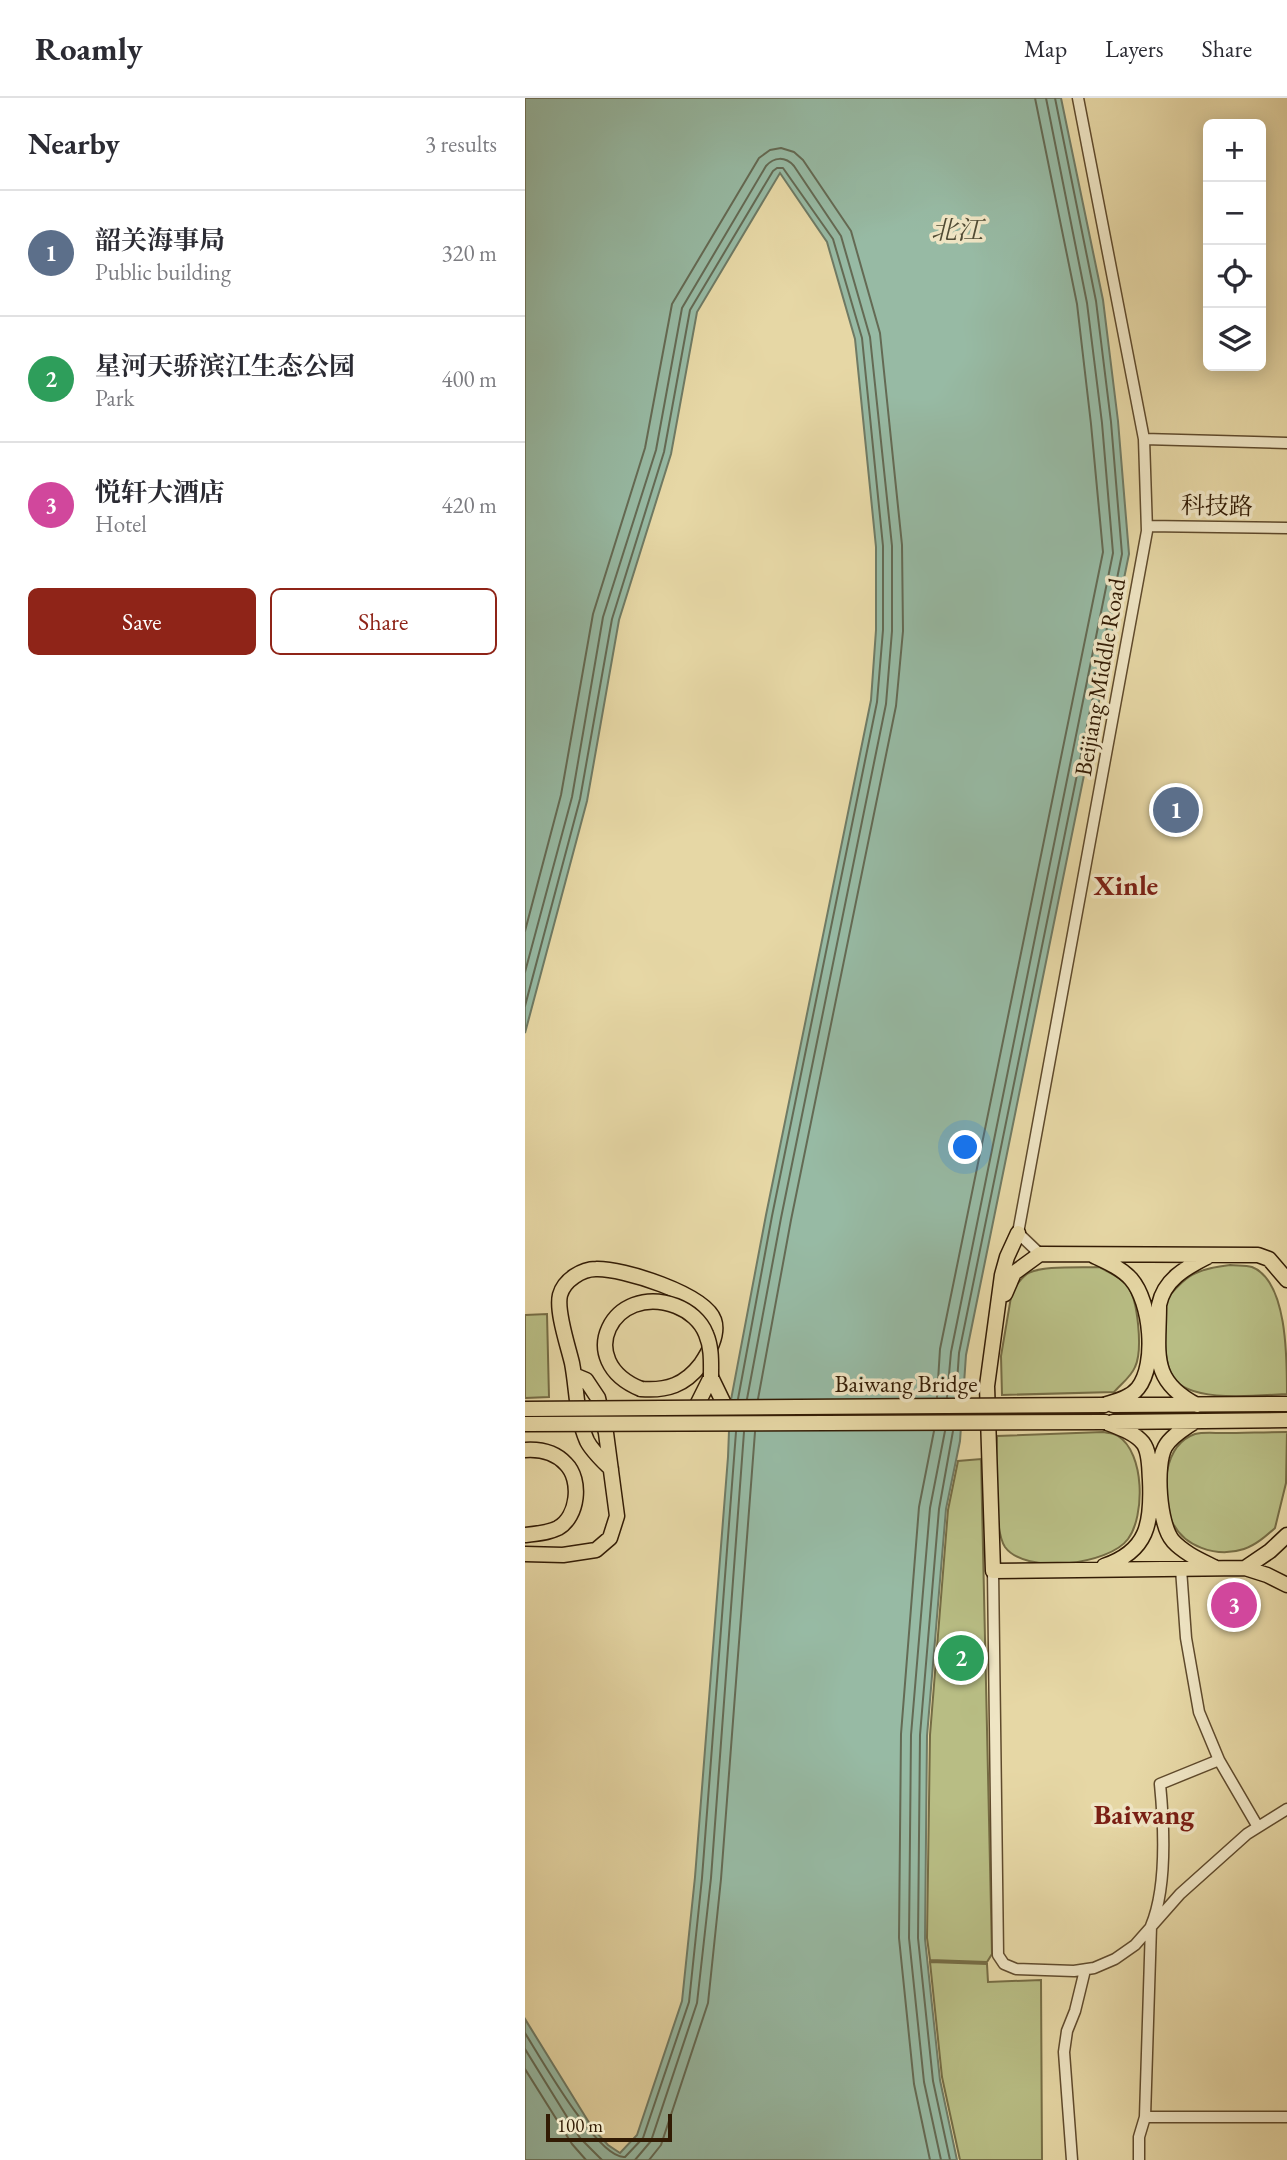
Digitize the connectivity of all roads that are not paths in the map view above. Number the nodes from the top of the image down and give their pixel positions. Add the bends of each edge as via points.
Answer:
1 (1078, 98) edge
2 (1144, 439) junction
3 (1287, 443) edge
4 (1147, 526) junction
5 (1287, 528) edge
6 (1018, 1233) junction
7 (1039, 1254) junction
8 (1090, 1254) junction
9 (1212, 1255) junction
10 (1287, 1280) edge
11 (997, 1316) junction
12 (574, 1375) junction
13 (711, 1377) junction
14 (1287, 1404) edge
15 (1104, 1405) junction
16 (1197, 1405) junction
17 (696, 1408) junction
18 (726, 1408) junction
19 (525, 1409) edge
20 (1287, 1420) edge
21 (1105, 1422) junction
22 (1194, 1422) junction
23 (525, 1424) edge
24 (525, 1450) edge
25 (611, 1469) junction
26 (1156, 1518) junction
27 (525, 1535) edge
28 (1287, 1535) edge
29 (525, 1554) edge
30 (1181, 1569) junction
31 (1218, 1569) junction
32 (1245, 1569) junction
33 (1092, 1570) junction
34 (993, 1571) junction
35 (1287, 1585) edge
36 (1219, 1760) junction
37 (1287, 1809) edge
38 (1258, 1827) junction
39 (1151, 1926) junction
40 (1085, 1970) junction
41 (1145, 2117) junction
42 (1287, 2118) edge
43 (1072, 2160) edge
44 (1139, 2160) edge

1 - 2 street, Beijiang Middle Road
2 - 3 street
2 - 4 street, Beijiang Middle Road
4 - 5 street, 科技路
4 - 6 street, Beijiang Middle Road
6 - 7 street
6 - 11 main road via 1007,1256
7 - 8 main road
7 - 11 main road via 1014,1273
8 - 9 main road
8 - 15 main road via 1133,1281 1147,1311 1150,1360 1143,1379 1134,1392
9 - 10 main road via 1264,1256
9 - 16 main road via 1175,1276 1160,1298 1162,1373 1168,1385
11 - 34 main road via 986,1386
12 - 13 main road, bridge via 561,1292 569,1281 594,1268 688,1294 710,1310 716,1329 705,1358 687,1379 668,1388 641,1389 628,1384 607,1361 605,1342 612,1322 631,1306 660,1301 682,1308 698,1321 706,1334 711,1350
12 - 25 main road via 577,1408 588,1442
12 - 25 main road via 586,1380 598,1398
13 - 17 main road
13 - 18 main road
14 - 16 main road, Baiwang Bridge
15 - 16 main road, Baiwang Bridge
15 - 18 main road, Baiwang Bridge, bridge
17 - 18 main road, Baiwang Bridge, bridge
17 - 19 main road, Baiwang Bridge, bridge
20 - 22 main road, Baiwang Bridge
21 - 22 main road, Baiwang Bridge
21 - 23 main road, Baiwang Bridge, bridge
21 - 26 main road via 1145,1446
22 - 26 main road via 1169,1441 1162,1454
24 - 27 main road via 553,1454 566,1464 575,1482 574,1507 557,1528
25 - 29 main road via 617,1516 604,1545 563,1555
26 - 31 main road via 1172,1540
26 - 33 main road via 1136,1548 1117,1562
28 - 32 main road
30 - 31 main road
30 - 33 main road
30 - 36 street via 1186,1638 1199,1712
31 - 32 main road
32 - 35 main road
33 - 34 main road
34 - 40 street via 998,1955 1016,1969
36 - 38 street
36 - 39 street via 1160,1784 1161,1895
37 - 38 street
38 - 39 street via 1180,1894
39 - 40 street via 1115,1959
39 - 41 street
40 - 43 street via 1064,2052
41 - 42 street
41 - 44 street

